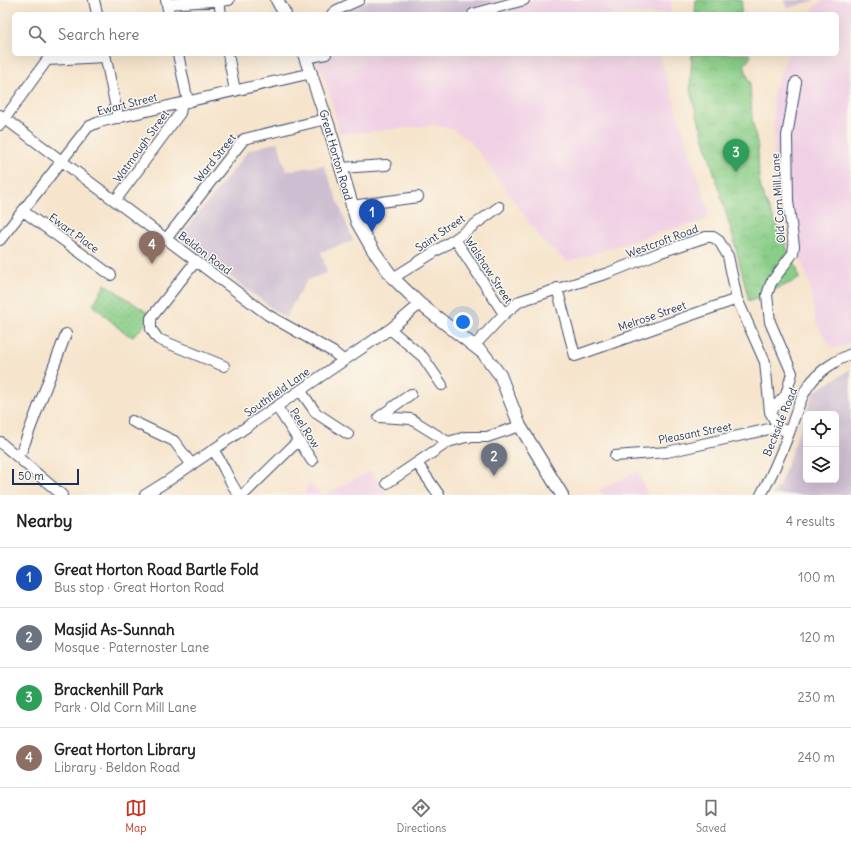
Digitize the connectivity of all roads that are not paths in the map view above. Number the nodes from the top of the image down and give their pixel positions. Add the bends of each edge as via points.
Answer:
1 (94, 0) edge
2 (277, 0) edge
3 (359, 0) edge
4 (524, 0) edge
5 (224, 1) edge
6 (167, 6) edge
7 (97, 12) edge
8 (221, 12) edge
9 (284, 12) edge
10 (334, 12) edge
11 (480, 12) edge
12 (93, 56) edge
13 (105, 56) edge
14 (178, 56) edge
15 (228, 56) edge
16 (305, 56) edge
17 (312, 73) junction
18 (796, 82) dead end
19 (235, 91) junction
20 (185, 102) junction
21 (118, 118) junction
22 (326, 119) junction
23 (2, 120) edge
24 (62, 161) junction
25 (386, 165) dead end
26 (340, 168) junction
27 (418, 197) dead end
28 (115, 201) junction
29 (351, 206) junction
30 (499, 207) dead end
31 (23, 211) junction
32 (166, 239) junction
33 (455, 239) junction
34 (0, 240) edge
35 (196, 261) junction
36 (111, 275) dead end
37 (393, 278) junction
38 (557, 288) junction
39 (737, 299) junction
40 (420, 304) junction
41 (504, 314) junction
42 (390, 329) junction
43 (66, 334) dead end
44 (474, 346) junction
45 (851, 354) edge
46 (343, 360) junction
47 (224, 366) dead end
48 (442, 385) dead end
49 (300, 390) junction
50 (411, 394) dead end
51 (277, 407) junction
52 (770, 412) junction
53 (132, 422) dead end
54 (520, 426) junction
55 (778, 427) junction
56 (789, 433) junction
57 (348, 434) dead end
58 (298, 441) junction
59 (0, 442) edge
60 (448, 442) junction
61 (213, 450) junction
62 (17, 456) junction
63 (615, 456) dead end
64 (312, 461) dead end
65 (417, 463) junction
66 (192, 465) junction
67 (387, 484) dead end
68 (62, 495) edge
69 (145, 495) edge
70 (239, 495) edge
71 (243, 495) edge
72 (439, 495) edge
73 (562, 495) edge
74 (761, 495) edge

1 - 7 street
2 - 9 main road
3 - 10 street
4 - 11 street
5 - 6 street
5 - 8 street
12 - 23 street via 47,60
13 - 21 street
14 - 20 street
15 - 19 street
16 - 17 main road, Great Horton Road
17 - 19 street, Ewart Street
17 - 22 main road, Great Horton Road
18 - 52 street, Old Corn Mill Lane via 787,136 788,201 794,246 771,283 767,300 770,322 792,374 786,394
19 - 20 street, Ewart Street
20 - 21 street, Ewart Street
20 - 28 street, Watmough Street via 180,113
21 - 24 street, Ewart Street via 88,127
22 - 26 main road, Great Horton Road
22 - 32 street, Ward Street via 244,139
23 - 24 street, Beldon Road
24 - 28 street, Beldon Road
24 - 31 street, Ewart Street
25 - 26 street
26 - 29 main road, Great Horton Road
27 - 29 street
28 - 32 street, Beldon Road
29 - 37 main road, Great Horton Road via 362,231
30 - 33 street, Saint Street
31 - 34 street, Ewart Street
31 - 36 street, Ewart Place
32 - 35 street, Beldon Road
33 - 37 street, Saint Street
33 - 41 street, Walshaw Street
35 - 46 street, Beldon Road via 268,315
35 - 47 street via 151,318 151,329 158,339
37 - 40 main road, Great Horton Road
38 - 39 street, Westcroft Road via 608,273 706,237 713,237 723,245 728,256
38 - 39 street, Melrose Street via 575,356
38 - 41 street, Westcroft Road via 520,301
39 - 52 street, Westcroft Road via 765,362
40 - 42 street, Southfield Lane
40 - 44 main road, Great Horton Road
41 - 44 street, Westcroft Road
42 - 46 street, Southfield Lane
42 - 48 street via 423,357
43 - 62 street via 22,450
44 - 54 main road, Great Horton Road via 483,353 500,375
45 - 56 street, Beckside Road via 823,370 809,385
46 - 49 street, Southfield Lane
49 - 51 street, Southfield Lane
49 - 57 street via 316,413
50 - 60 street via 379,417 411,419
51 - 58 street, Peel Row
51 - 61 street, Southfield Lane
52 - 55 street, Westcroft Road
53 - 66 street via 174,441
54 - 60 street via 487,437 466,437
54 - 73 main road, Great Horton Road
55 - 56 street
55 - 63 street, Pleasant Street via 667,452
56 - 74 street, Beckside Road
58 - 64 street, Peel Row
58 - 71 street
59 - 62 street
60 - 65 street
61 - 66 street, Southfield Lane
61 - 70 street
62 - 68 street
65 - 67 street
65 - 72 street
66 - 69 street, Southfield Lane

